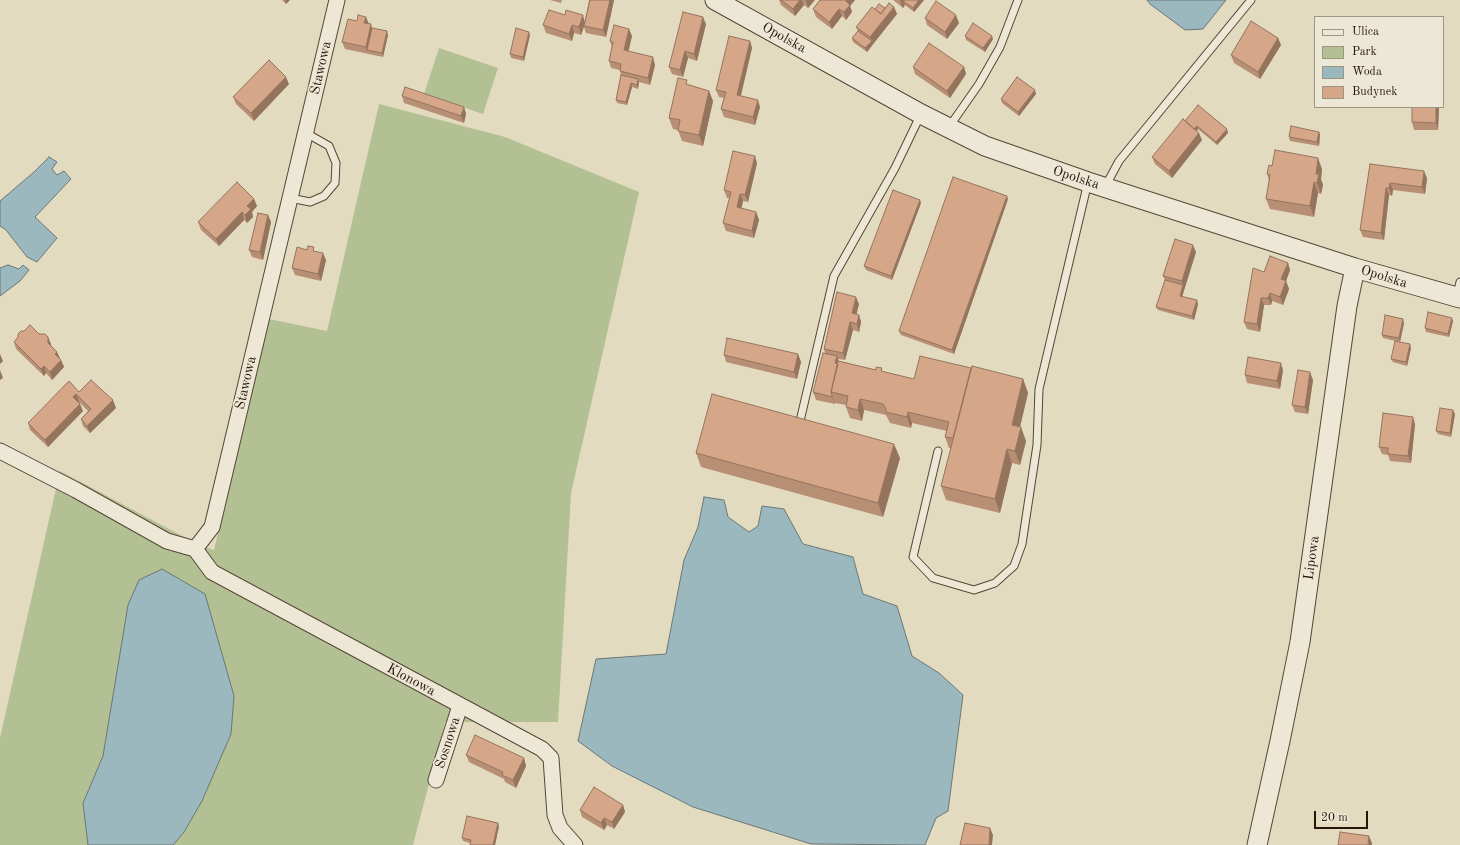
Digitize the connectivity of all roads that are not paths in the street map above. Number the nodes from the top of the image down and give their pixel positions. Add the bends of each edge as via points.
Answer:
1 (337, 0) edge
2 (715, 0) edge
3 (1018, 0) edge
4 (1251, 0) edge
5 (921, 114) junction
6 (948, 127) junction
7 (306, 132) junction
8 (1097, 185) junction
9 (290, 198) junction
10 (1355, 268) junction
11 (1459, 293) edge
12 (800, 421) edge
13 (0, 451) edge
14 (938, 451) dead end
15 (195, 549) junction
16 (460, 706) junction
17 (436, 780) dead end
18 (574, 845) edge
19 (1257, 845) edge

1 - 7 street, Stawowa
2 - 5 street, Opolska
3 - 6 lane via 1000,47 979,84
4 - 8 lane
5 - 6 street, Opolska
5 - 12 lane via 895,168 834,276
6 - 8 street, Opolska via 985,146
7 - 9 street, Stawowa
7 - 9 lane via 329,146 336,163 335,183 324,196 310,202
8 - 10 street, Opolska
8 - 14 lane via 1039,389 1037,445 1022,544 1014,566 996,583 974,590 934,578 913,557
9 - 15 street, Stawowa via 212,527
10 - 11 street, Opolska
10 - 19 street, Lipowa via 1347,306 1300,642
13 - 15 street via 167,541
15 - 16 street, Klonowa via 212,572
16 - 17 street, Sosnowa
16 - 18 street, Klonowa via 542,749 551,758 555,815 560,828

